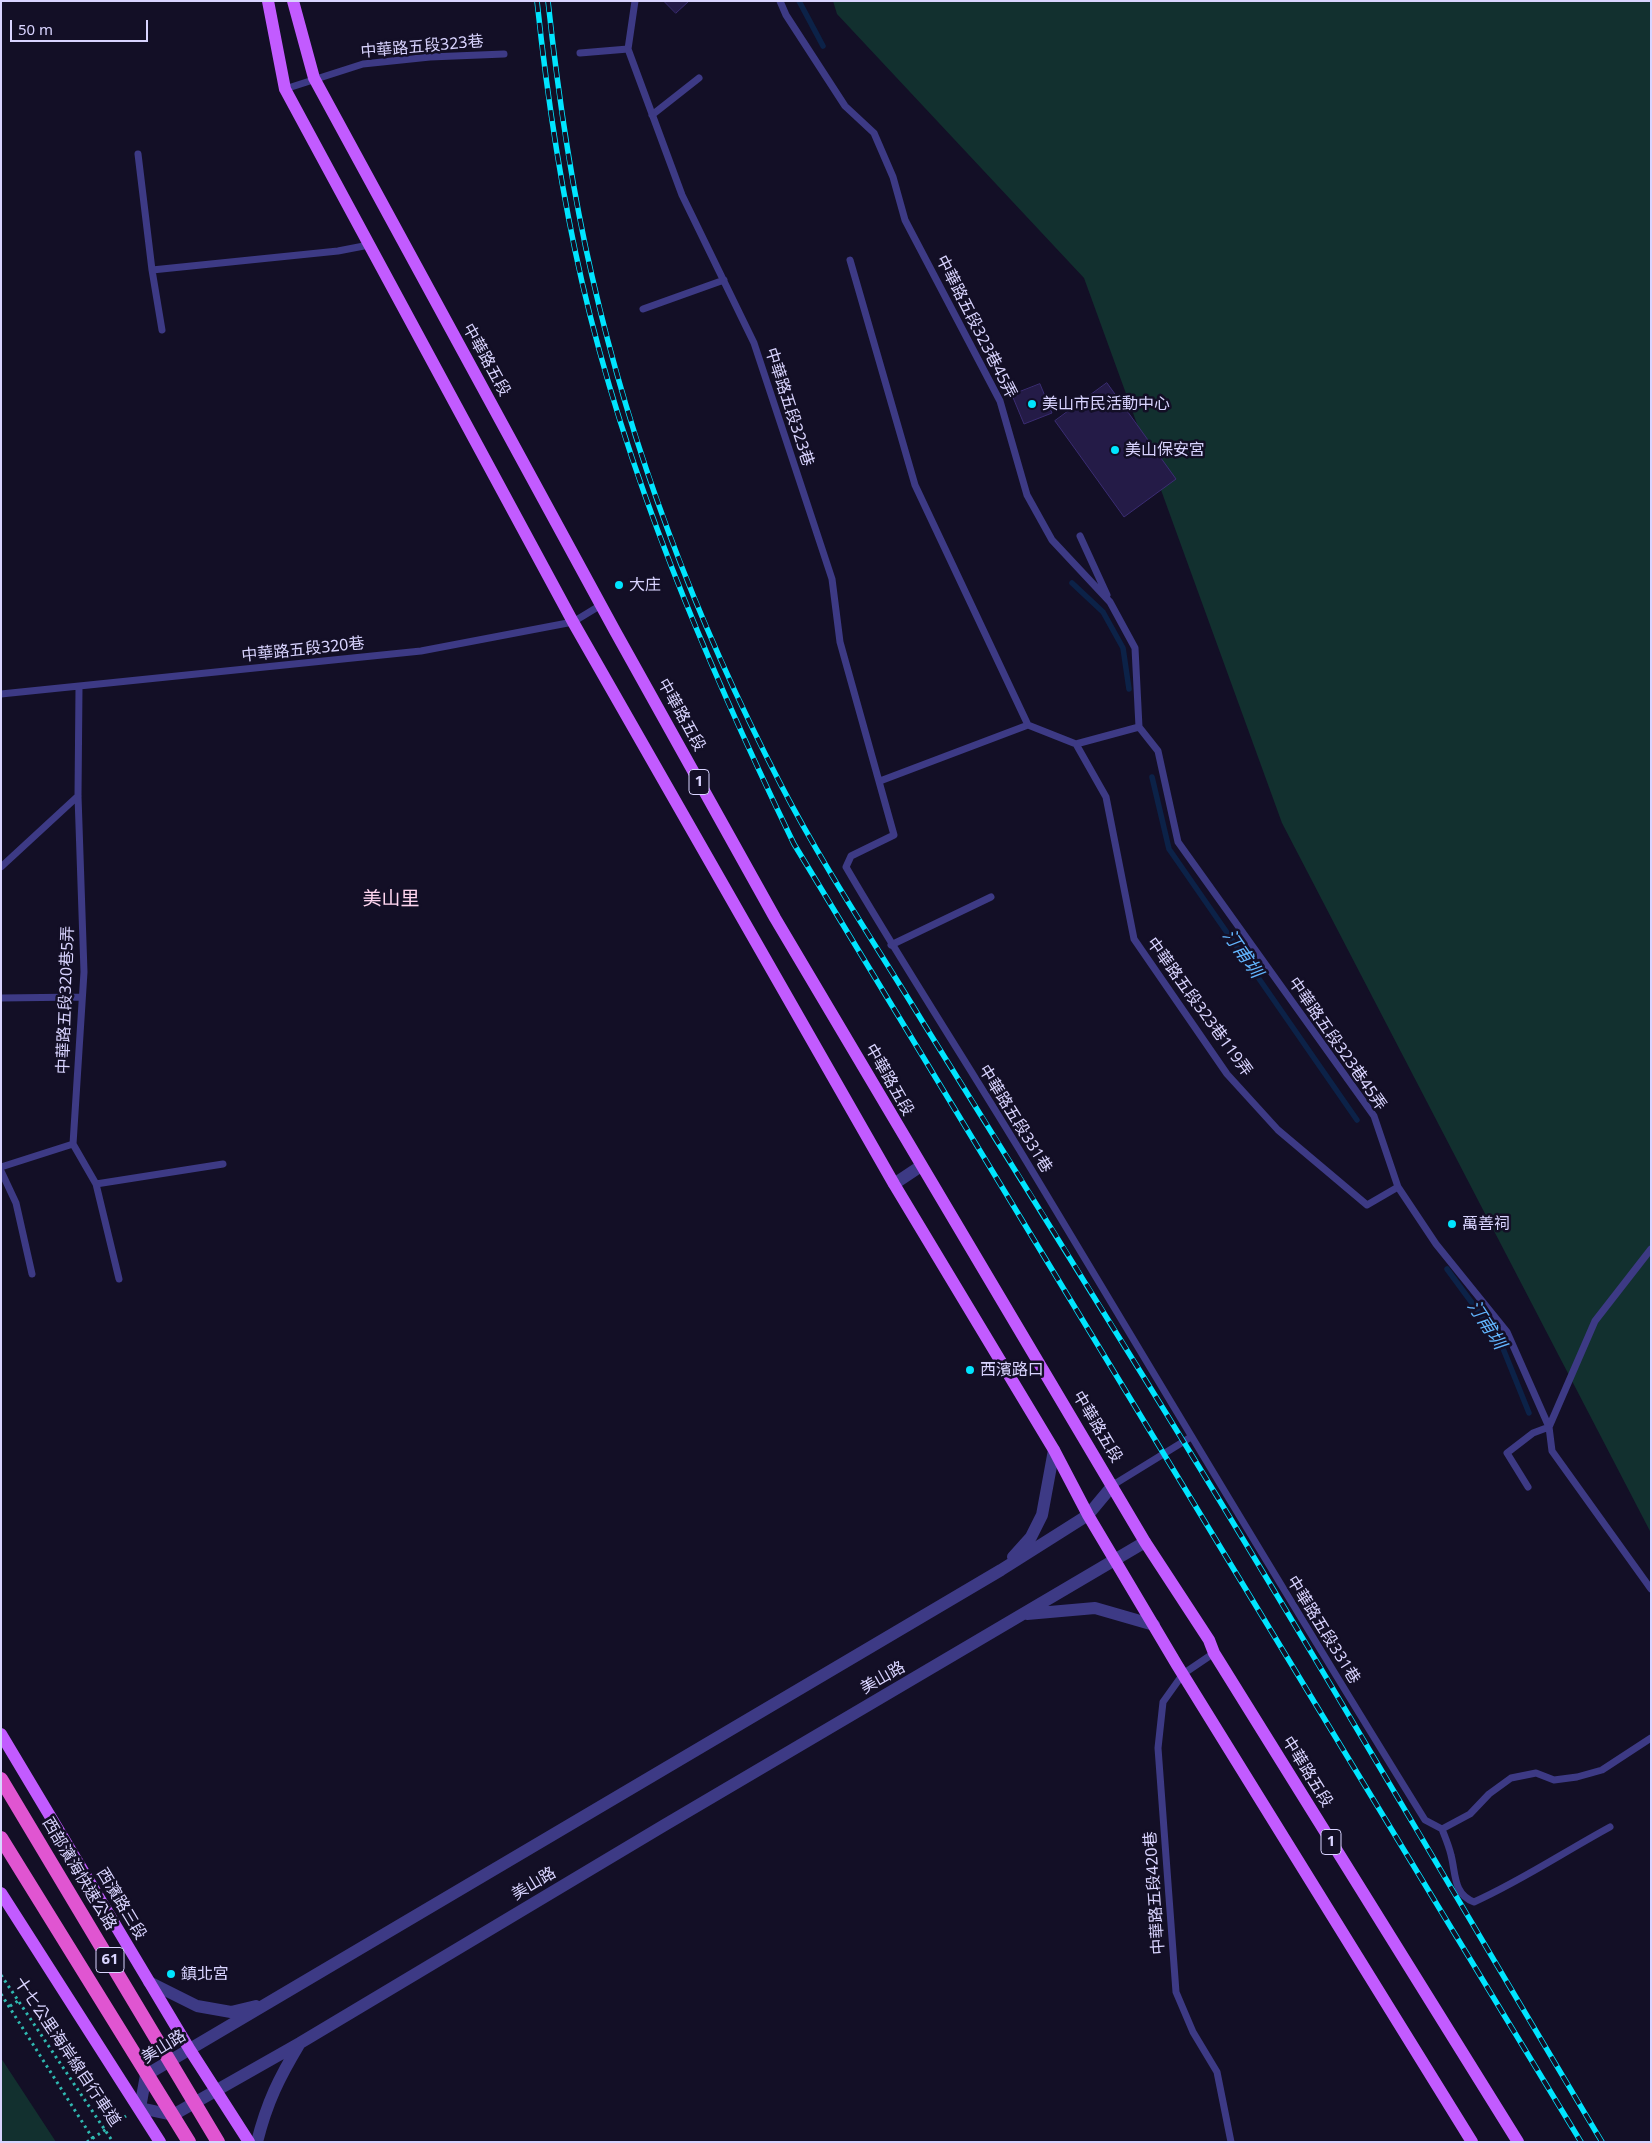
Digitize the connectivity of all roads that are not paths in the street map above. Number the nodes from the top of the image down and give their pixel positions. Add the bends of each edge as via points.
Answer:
1 (268, 1) edge
2 (293, 1) edge
3 (635, 1) edge
4 (780, 1) edge
5 (628, 49) junction
6 (580, 53) dead end
7 (504, 54) dead end
8 (314, 78) junction
9 (699, 78) dead end
10 (285, 89) junction
11 (652, 115) junction
12 (138, 154) dead end
13 (369, 245) junction
14 (850, 260) dead end
15 (152, 270) junction
16 (724, 280) junction
17 (643, 309) dead end
18 (162, 330) dead end
19 (1080, 536) dead end
20 (1110, 602) junction
21 (601, 605) junction
22 (573, 622) junction
23 (79, 688) junction
24 (1, 694) edge
25 (1028, 725) junction
26 (1139, 727) junction
27 (1076, 744) junction
28 (880, 781) junction
29 (78, 796) junction
30 (894, 835) joint
31 (1, 867) edge
32 (991, 897) dead end
33 (891, 945) junction
34 (82, 997) junction
35 (1, 998) edge
36 (73, 1144) junction
37 (223, 1164) dead end
38 (920, 1166) junction
39 (1, 1167) edge
40 (1, 1171) edge
41 (96, 1184) junction
42 (894, 1184) junction
43 (1398, 1187) junction
44 (1651, 1249) edge
45 (32, 1274) dead end
46 (118, 1279) dead end
47 (1549, 1427) junction
48 (1190, 1437) junction
49 (1054, 1450) junction
50 (1113, 1485) junction
51 (1528, 1487) dead end
52 (1088, 1514) junction
53 (1145, 1542) junction
54 (1115, 1560) junction
55 (1001, 1570) junction
56 (1651, 1589) edge
57 (1022, 1615) junction
58 (1154, 1625) junction
59 (1214, 1654) junction
60 (1183, 1674) junction
61 (1, 1734) edge
62 (1651, 1738) edge
63 (1, 1779) edge
64 (1610, 1827) dead end
65 (1442, 1829) junction
66 (1, 1838) edge
67 (1, 1893) edge
68 (149, 1982) junction
69 (268, 2004) junction
70 (300, 2043) junction
71 (190, 2050) junction
72 (172, 2061) junction
73 (146, 2075) junction
74 (216, 2088) junction
75 (194, 2101) junction
76 (140, 2108) junction
77 (173, 2115) junction
78 (160, 2142) edge
79 (189, 2142) edge
80 (218, 2142) edge
81 (249, 2142) edge
82 (257, 2142) edge
83 (1231, 2142) edge
84 (1472, 2142) edge
85 (1518, 2142) edge

1 - 10 main road, 1
2 - 8 main road, 中華路五段 / 1
3 - 5 lane
4 - 20 lane, 中華路五段323巷45弄 via 845,106 874,133 893,177 905,220 1000,401 1027,495 1052,540
5 - 6 lane
5 - 11 lane, 中華路五段323巷
7 - 8 lane, 中華路五段323巷 via 363,64
8 - 10 lane, 中華路五段323巷
8 - 21 main road, 中華路五段 / 1
9 - 11 lane
10 - 13 main road, 1
11 - 16 lane, 中華路五段323巷 via 682,195
12 - 15 lane
13 - 15 lane via 338,252
13 - 22 main road, 1
14 - 25 lane via 915,485
15 - 18 lane
16 - 17 lane
16 - 28 lane, 中華路五段323巷 via 754,343 832,579 840,642
19 - 20 lane
20 - 26 lane, 中華路五段323巷45弄 via 1135,648
21 - 22 lane, 中華路五段320巷
21 - 38 main road, 中華路五段 / 1 via 775,918
22 - 23 lane, 中華路五段320巷 via 421,651
22 - 42 main road, 1
23 - 24 lane, 中華路五段320巷
23 - 29 lane, 中華路五段320巷5弄
25 - 27 lane
25 - 28 lane
26 - 27 lane
26 - 43 lane, 中華路五段323巷45弄 via 1158,751 1178,842 1374,1116
27 - 43 lane, 中華路五段323巷119弄 via 1106,796 1134,939 1227,1074 1278,1130 1367,1204
28 - 30 lane, 中華路五段323巷
29 - 31 lane
29 - 34 lane, 中華路五段320巷5弄
30 - 33 lane, 中華路五段331巷 via 851,856 846,868
32 - 33 lane
33 - 48 lane, 中華路五段331巷 via 1017,1146
34 - 35 lane
34 - 36 lane, 中華路五段320巷5弄
36 - 39 lane
36 - 41 lane
37 - 41 lane
38 - 42 street
38 - 50 main road, 中華路五段 / 1
40 - 45 lane via 16,1203
41 - 46 lane
42 - 49 main road, 1
43 - 47 lane, 中華路五段323巷45弄 via 1436,1244 1507,1332
44 - 47 lane via 1595,1321
47 - 51 lane via 1533,1434 1508,1453
47 - 56 lane via 1552,1451
48 - 50 lane
48 - 65 lane, 中華路五段331巷 via 1425,1820
49 - 52 main road, 1
49 - 55 street via 1042,1515 1031,1537
50 - 52 street, 美山路
50 - 53 main road, 中華路五段 / 1
52 - 54 main road, 1
52 - 55 street, 美山路
53 - 54 street, 美山路
53 - 59 main road, 中華路五段 / 1 via 1209,1640
54 - 57 street, 美山路
54 - 58 main road, 1
55 - 69 street, 美山路
57 - 58 street via 1095,1608
57 - 70 street, 美山路
58 - 60 main road, 1
59 - 60 lane, 中華路五段420巷
59 - 85 main road, 中華路五段 / 1
60 - 83 lane, 中華路五段420巷 via 1163,1702 1158,1748 1176,1992 1193,2032 1217,2072
60 - 84 main road, 1
61 - 68 main road, 西濱路三段 / 61
62 - 65 lane via 1602,1770 1578,1777 1554,1780 1536,1773 1511,1778 1470,1814
63 - 72 highway, 西部濱海快速公路 / 61
64 - 65 lane via 1514,1884 1474,1902 1464,1898 1457,1886
66 - 73 highway, 61
67 - 76 main road
68 - 69 street via 197,2006 231,2012
68 - 71 main road, 西濱路三段 / 61
69 - 71 street, 美山路
70 - 74 street, 美山路
70 - 82 street via 277,2081
71 - 72 street, 美山路
71 - 74 main road, 西濱路三段 / 61
72 - 73 street, 美山路
72 - 75 highway, 西部濱海快速公路 / 61
73 - 76 street, 美山路
73 - 77 highway, 61
74 - 75 street, 美山路
74 - 81 main road, 61
75 - 77 street, 美山路
75 - 80 highway, 西部濱海快速公路 / 61
76 - 77 street
76 - 78 main road
77 - 79 highway, 61

